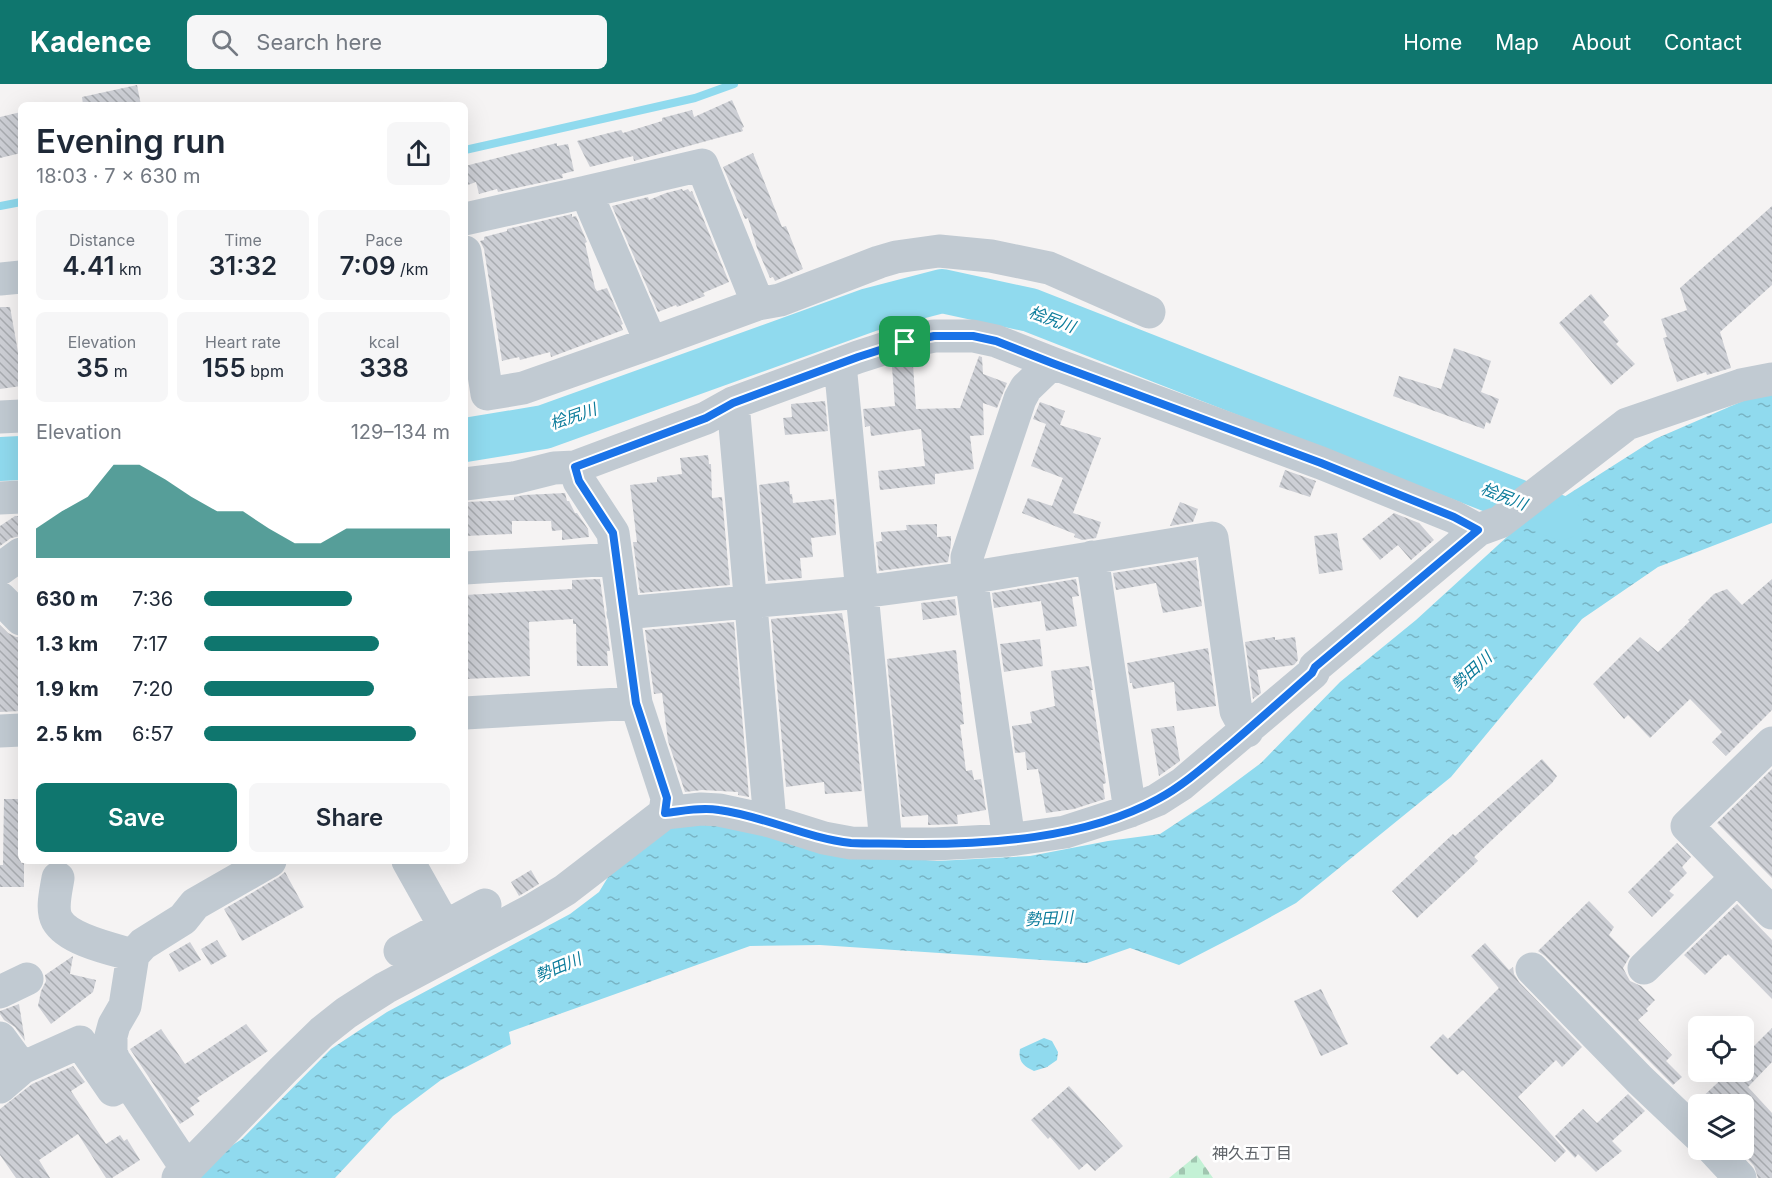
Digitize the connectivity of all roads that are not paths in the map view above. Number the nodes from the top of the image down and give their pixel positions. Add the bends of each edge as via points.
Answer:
1 (586, 192) junction
2 (468, 218) edge
3 (18, 277) edge
4 (0, 279) edge
5 (468, 291) edge
6 (758, 304) junction
7 (1149, 312) dead end
8 (990, 339) junction
9 (651, 343) junction
10 (1052, 363) junction
11 (840, 364) junction
12 (1772, 379) edge
13 (1026, 388) junction
14 (476, 396) edge
15 (733, 403) junction
16 (18, 416) edge
17 (0, 417) edge
18 (575, 467) junction
19 (468, 484) edge
20 (18, 497) edge
21 (0, 498) edge
22 (1489, 526) junction
23 (18, 556) edge
24 (1092, 557) junction
25 (616, 559) junction
26 (0, 568) edge
27 (468, 568) edge
28 (970, 578) junction
29 (862, 592) junction
30 (0, 598) edge
31 (751, 602) junction
32 (623, 613) junction
33 (18, 616) edge
34 (636, 703) junction
35 (468, 713) edge
36 (0, 730) edge
37 (18, 730) edge
38 (1246, 731) junction
39 (1772, 743) edge
40 (1130, 811) junction
41 (665, 813) junction
42 (770, 821) junction
43 (1009, 840) junction
44 (885, 843) junction
45 (265, 864) edge
46 (410, 864) edge
47 (58, 878) dead end
48 (1738, 879) junction
49 (485, 905) dead end
50 (1772, 913) edge
51 (445, 927) junction
52 (400, 951) dead end
53 (133, 956) junction
54 (1644, 968) dead end
55 (1532, 969) dead end
56 (0, 1038) edge
57 (11, 1077) edge
58 (1688, 1126) edge
59 (1723, 1160) edge
60 (178, 1175) edge
61 (1740, 1178) edge

1 - 2 street
1 - 6 street via 702,165
1 - 9 street
3 - 4 street
5 - 14 street
6 - 7 street via 780,300 887,260 939,251 1049,268
6 - 9 street
8 - 10 street
8 - 11 street via 934,336
8 - 13 street
9 - 14 street via 523,388
10 - 13 street
10 - 22 street via 1454,517
11 - 15 street
11 - 29 street
12 - 22 street via 1741,385 1627,424
13 - 28 street via 967,557
15 - 18 street via 706,418
15 - 31 street
16 - 17 street
18 - 19 street
18 - 25 street via 579,481 613,533
20 - 21 street
22 - 38 street via 1315,667
23 - 26 street
24 - 28 street
24 - 38 street via 1212,538 1236,711
24 - 40 street
25 - 27 street
25 - 32 street
28 - 29 street
28 - 43 street
29 - 31 street
29 - 44 street
30 - 33 street
31 - 32 street
31 - 42 street
32 - 34 street
34 - 35 street
34 - 41 street via 667,798
36 - 37 street
38 - 40 street via 1182,784
39 - 48 street via 1687,826
40 - 43 street via 1065,832
41 - 42 street via 719,810
41 - 60 street via 565,890 346,1013
42 - 44 street via 824,838
43 - 44 street
45 - 53 street via 195,904 183,919 143,944
46 - 51 street
47 - 53 street via 56,919 68,933
48 - 50 street
48 - 54 street
49 - 51 street
51 - 52 street
53 - 60 street via 125,1006 111,1036 111,1052
55 - 58 street
56 - 57 street
57 - 60 street via 80,1042
59 - 61 street

